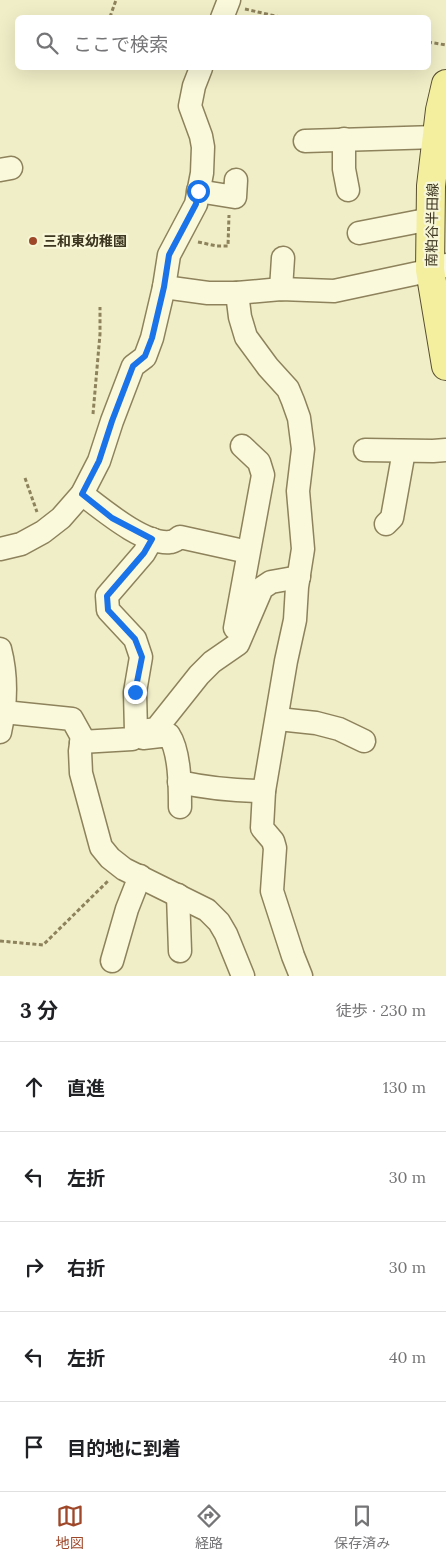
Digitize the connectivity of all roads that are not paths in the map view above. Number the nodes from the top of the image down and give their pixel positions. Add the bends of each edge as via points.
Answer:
1 (200, 70) edge
2 (446, 84) edge
3 (437, 137) junction
4 (344, 139) junction
5 (305, 141) dead end
6 (236, 180) dead end
7 (348, 190) dead end
8 (198, 191) junction
9 (431, 219) junction
10 (359, 233) dead end
11 (283, 258) dead end
12 (438, 268) edge
13 (164, 287) junction
14 (281, 289) junction
15 (234, 293) junction
16 (248, 362) dead end
17 (446, 366) edge
18 (242, 446) dead end
19 (365, 450) dead end
20 (446, 450) edge
21 (404, 451) junction
22 (82, 494) junction
23 (386, 524) dead end
24 (152, 539) junction
25 (0, 549) edge
26 (248, 552) junction
27 (299, 577) junction
28 (0, 649) edge
29 (231, 649) junction
30 (278, 718) junction
31 (2, 722) edge
32 (134, 735) junction
33 (364, 741) dead end
34 (81, 742) junction
35 (180, 782) junction
36 (264, 791) junction
37 (180, 807) dead end
38 (140, 876) junction
39 (178, 895) junction
40 (180, 951) dead end
41 (112, 961) dead end
42 (235, 966) edge
43 (243, 976) edge
44 (301, 976) edge

1 - 8 street via 190,106 203,147
2 - 3 main road, 南粕谷半田線
3 - 4 street
3 - 9 main road, 南粕谷半田線
4 - 5 street
4 - 7 street
6 - 8 street via 235,197
8 - 13 street via 196,204 169,255
9 - 10 street
9 - 12 main road, 南粕谷半田線
11 - 14 street
12 - 14 street via 334,290
12 - 17 main road, 南粕谷半田線
13 - 15 street
13 - 22 street via 145,356 133,366 99,461
14 - 15 street
15 - 16 street via 237,332
15 - 27 street via 246,337 268,368 288,388 299,418 303,449 298,491 303,549
18 - 26 street via 259,462 263,475
19 - 21 street
20 - 21 street
21 - 23 street via 392,518
22 - 24 street via 112,518
22 - 25 street via 61,518 43,532 21,544
24 - 26 street via 172,542 180,537
24 - 32 street via 107,596 108,610 135,639 142,657 135,692
26 - 29 street
27 - 29 street via 272,582 262,588 238,644
27 - 30 street
28 - 31 street via 4,664
29 - 32 street via 212,662 156,729
30 - 33 street via 339,729
30 - 36 street
31 - 34 street via 72,718 82,737
32 - 34 street
32 - 35 street via 169,735 174,742
34 - 38 street via 81,773 101,847 110,858
35 - 36 street
35 - 37 street
36 - 44 street via 262,828 275,848 272,891
38 - 39 street
38 - 41 street
39 - 40 street
39 - 42 street via 207,910 219,922
42 - 43 street

